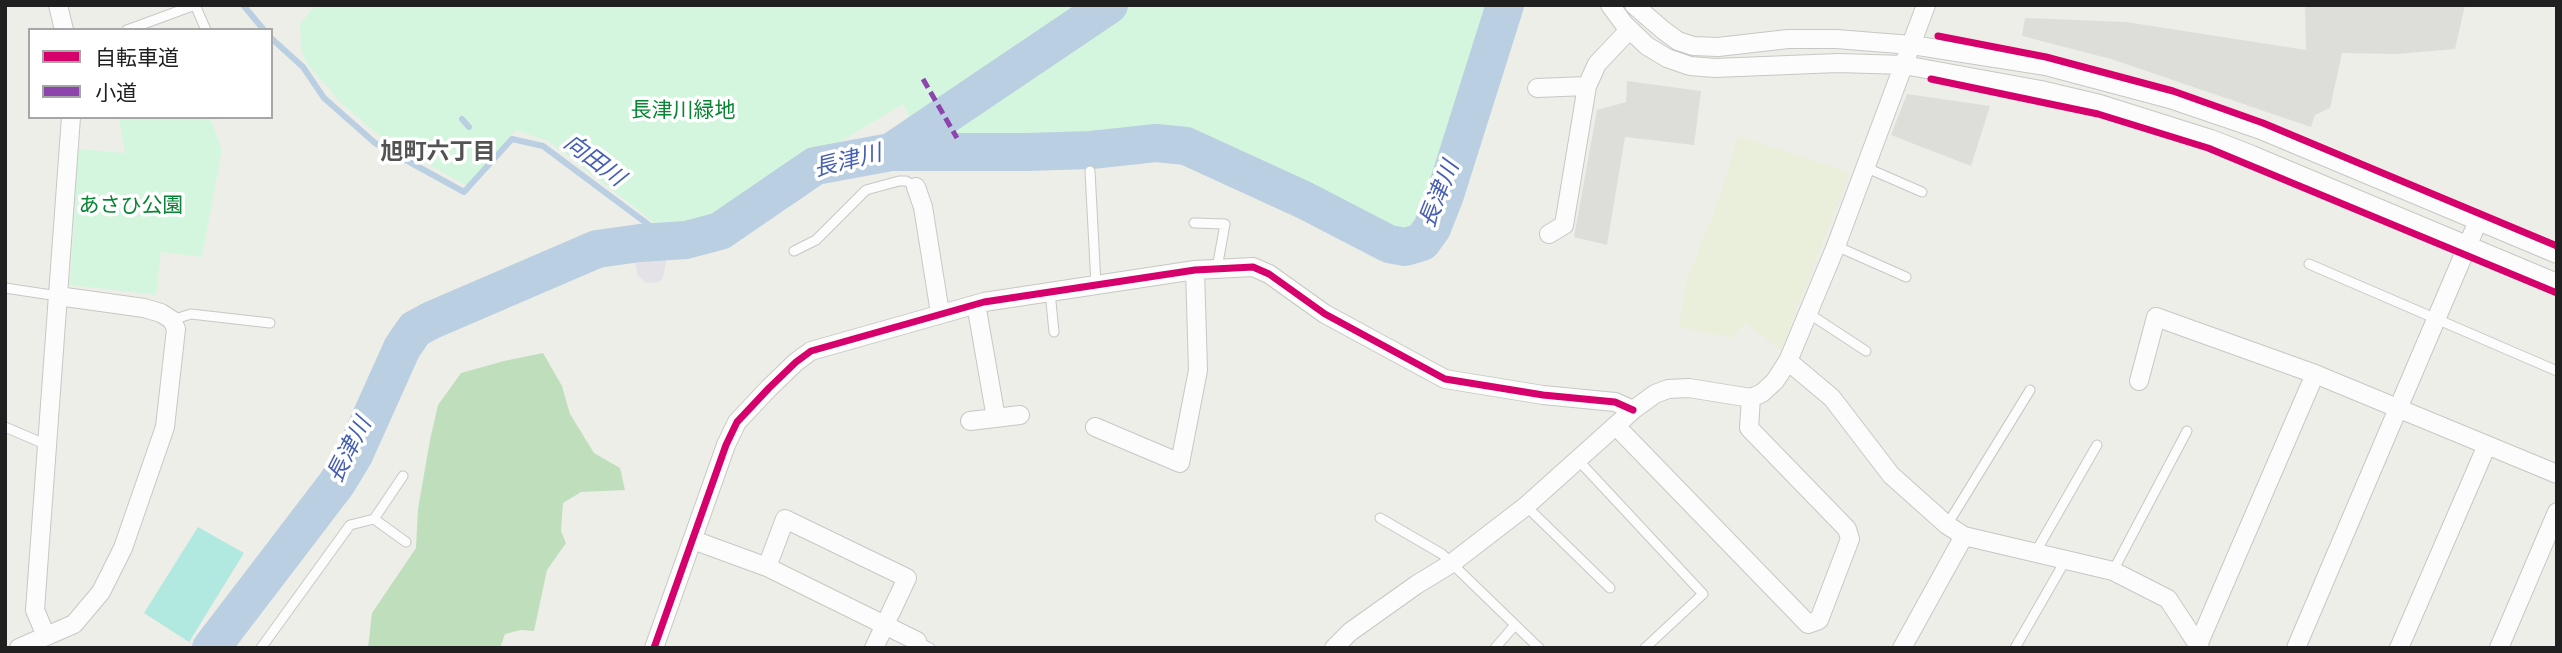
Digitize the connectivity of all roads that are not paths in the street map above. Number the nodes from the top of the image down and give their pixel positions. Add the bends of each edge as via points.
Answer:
1 (58, 5) edge
2 (195, 5) edge
3 (1610, 5) edge
4 (1634, 5) edge
5 (1926, 5) edge
6 (64, 28) edge
7 (132, 28) edge
8 (205, 28) edge
9 (1629, 30) junction
10 (1912, 45) junction
11 (1904, 65) junction
12 (1587, 86) junction
13 (1536, 88) dead end
14 (71, 119) edge
15 (1867, 168) junction
16 (1090, 171) dead end
17 (916, 187) joint
18 (1922, 192) dead end
19 (2479, 221) junction
20 (1194, 223) dead end
21 (1549, 234) dead end
22 (2468, 245) junction
23 (1836, 246) junction
24 (794, 251) dead end
25 (2557, 254) edge
26 (2309, 264) dead end
27 (1217, 268) junction
28 (1195, 271) junction
29 (1906, 276) dead end
30 (2557, 283) edge
31 (1096, 285) junction
32 (5, 288) edge
33 (1050, 292) junction
34 (58, 296) junction
35 (976, 304) junction
36 (940, 313) junction
37 (1808, 313) junction
38 (172, 320) junction
39 (2437, 320) junction
40 (270, 323) dead end
41 (1055, 332) dead end
42 (1866, 351) dead end
43 (1788, 361) junction
44 (2557, 371) edge
45 (2315, 374) junction
46 (2139, 382) dead end
47 (2030, 390) dead end
48 (1751, 398) junction
49 (2399, 409) junction
50 (1633, 410) junction
51 (1020, 415) dead end
52 (996, 418) junction
53 (970, 421) dead end
54 (1616, 426) junction
55 (5, 427) edge
56 (1095, 427) dead end
57 (2187, 431) dead end
58 (2097, 444) dead end
59 (47, 445) junction
60 (2487, 445) junction
61 (1578, 460) junction
62 (2557, 474) edge
63 (403, 475) dead end
64 (1527, 506) junction
65 (2557, 512) edge
66 (1380, 518) dead end
67 (374, 519) junction
68 (1947, 525) junction
69 (1964, 536) junction
70 (693, 540) junction
71 (406, 542) dead end
72 (2035, 553) junction
73 (2065, 561) junction
74 (1452, 563) junction
75 (766, 567) junction
76 (2113, 571) junction
77 (1610, 588) dead end
78 (886, 624) junction
79 (1515, 625) junction
80 (46, 636) junction
81 (923, 644) edge
82 (2199, 647) edge
83 (19, 648) edge
84 (261, 648) edge
85 (654, 648) edge
86 (874, 648) edge
87 (1334, 648) edge
88 (1495, 648) edge
89 (1539, 648) edge
90 (1645, 648) edge
91 (1902, 648) edge
92 (2015, 648) edge
93 (2297, 648) edge
94 (2399, 648) edge
95 (2499, 648) edge

1 - 6 street
2 - 7 lane
2 - 8 lane
3 - 9 street
4 - 10 street via 1662,30 1693,46 1788,39
5 - 10 street
9 - 11 street via 1667,58 1690,66
9 - 12 street via 1597,64
10 - 11 street
10 - 19 street via 2046,66 2170,99 2261,130
11 - 15 street
11 - 22 street via 2100,104 2252,155
12 - 13 street
12 - 21 street via 1564,225
14 - 34 street
15 - 18 lane
15 - 23 street
16 - 31 lane
17 - 24 lane via 899,181 866,190 816,240
17 - 36 street
19 - 22 street
19 - 25 street
20 - 27 lane via 1225,224
22 - 30 street
22 - 39 street
23 - 29 lane
23 - 37 street
26 - 39 lane
27 - 28 street
27 - 50 street via 1253,267 1325,314 1445,379 1615,402
28 - 31 street
28 - 56 street via 1198,370 1180,463
31 - 33 street
32 - 34 lane
33 - 35 street
33 - 41 lane
34 - 38 street via 144,309
34 - 59 street
35 - 36 street
35 - 52 street
36 - 70 street via 811,351 796,362 737,422
37 - 42 lane
37 - 43 street
38 - 40 lane via 191,314
38 - 80 street via 176,329 165,427 122,548 101,592 74,624
39 - 44 lane
39 - 49 street
43 - 48 street via 1775,381
43 - 68 street via 1832,398 1891,475
45 - 46 street via 2156,317
45 - 49 street
45 - 82 street
47 - 68 lane
48 - 50 street via 1668,389
48 - 54 street via 1749,428 1847,529 1850,539 1819,620 1808,624
49 - 60 street
49 - 93 street
50 - 54 street
51 - 52 street
52 - 53 street
54 - 61 street
55 - 59 lane
57 - 76 lane
58 - 72 lane
59 - 80 street via 35,610
60 - 62 street
60 - 94 street
61 - 64 street
61 - 90 lane via 1703,594
63 - 67 lane
64 - 74 street
64 - 77 lane
65 - 95 street
66 - 74 lane
67 - 71 lane
67 - 84 lane via 350,525
68 - 69 street
69 - 72 street
69 - 91 street
70 - 75 street
70 - 85 street
72 - 73 street
73 - 76 street
73 - 92 lane
74 - 79 lane
74 - 87 street via 1350,632
75 - 78 street
75 - 78 street via 785,519 907,578
76 - 82 street via 2168,599
78 - 81 street
78 - 86 street
79 - 88 lane
79 - 89 lane
80 - 83 street

